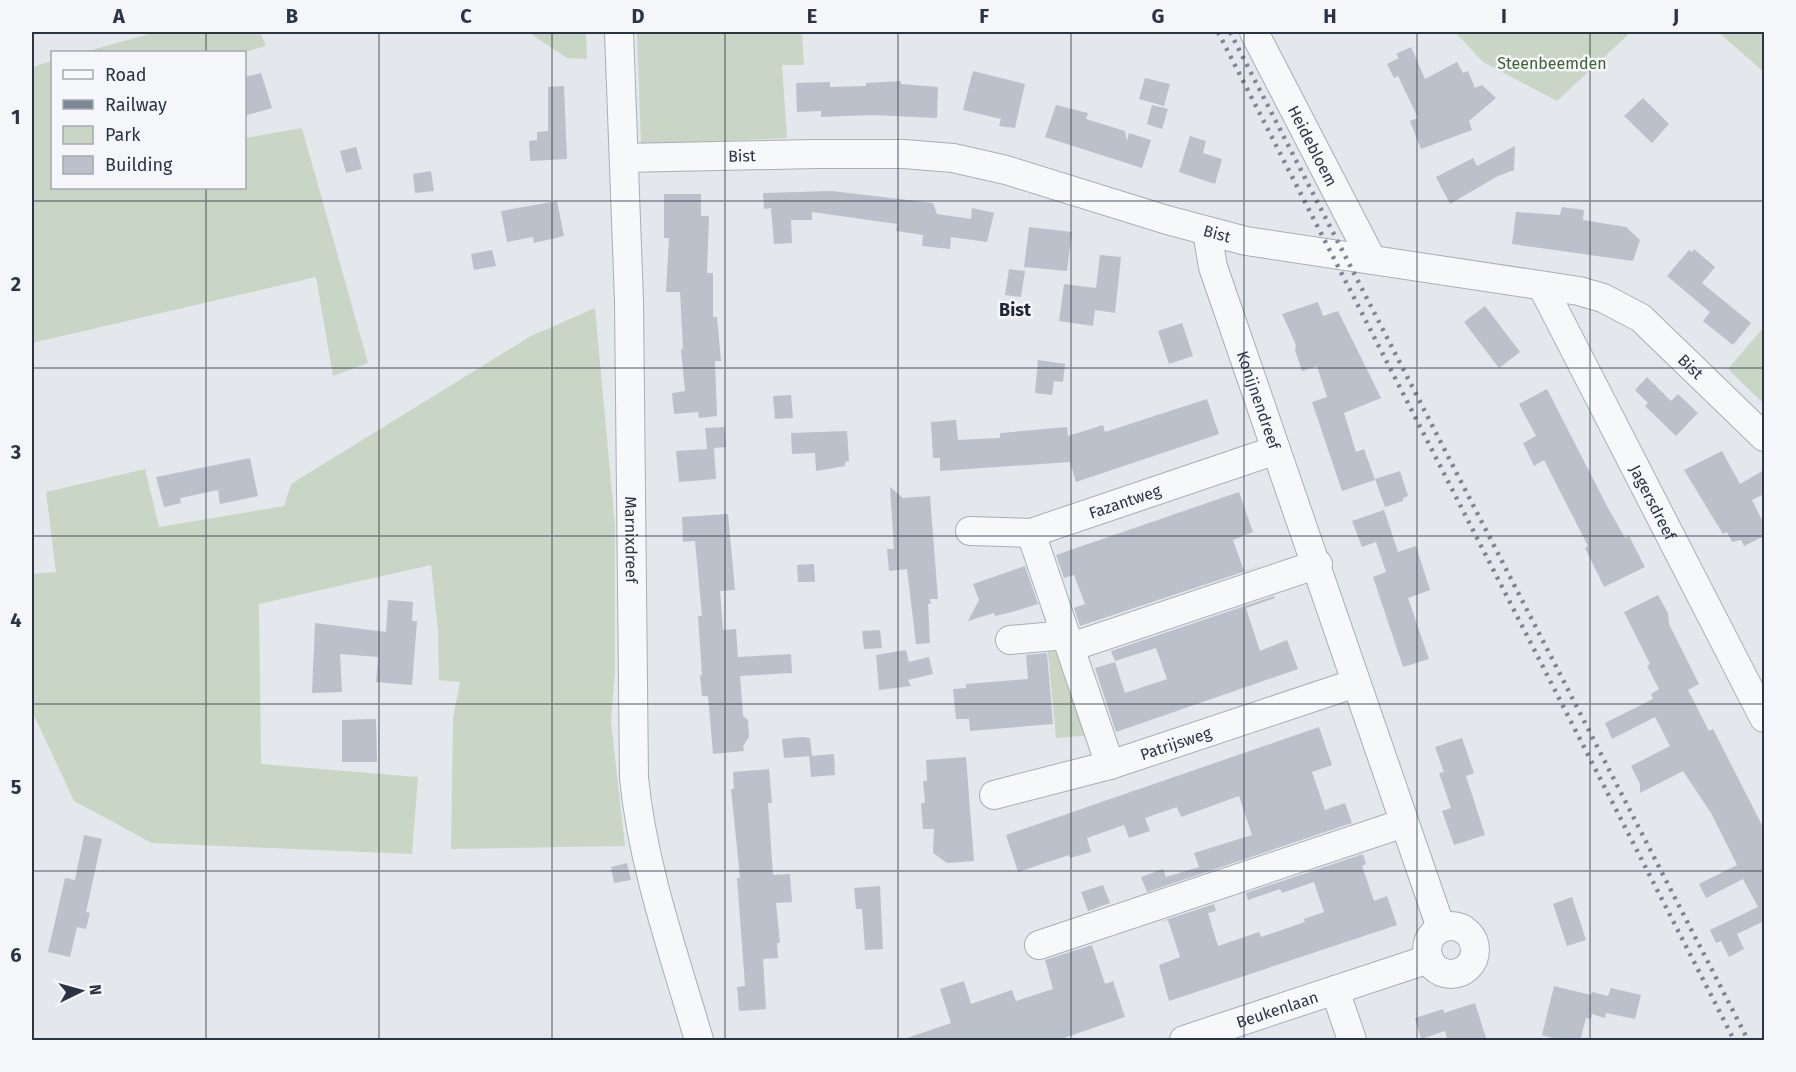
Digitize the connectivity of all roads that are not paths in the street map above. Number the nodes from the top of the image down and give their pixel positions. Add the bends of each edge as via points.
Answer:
1 (619, 32) edge
2 (1254, 32) edge
3 (624, 158) junction
4 (1207, 232) junction
5 (1372, 260) junction
6 (1542, 286) junction
7 (1764, 437) edge
8 (1276, 450) junction
9 (970, 531) dead end
10 (1031, 533) junction
11 (1318, 564) junction
12 (1010, 640) dead end
13 (1069, 641) junction
14 (1356, 682) junction
15 (1764, 718) edge
16 (1110, 765) junction
17 (994, 795) dead end
18 (1404, 822) junction
19 (1441, 928) junction
20 (1039, 945) dead end
21 (1429, 959) junction
22 (1335, 990) junction
23 (699, 1041) edge
24 (1184, 1041) edge
25 (1352, 1041) edge

1 - 3 street, Marnixdreef
2 - 5 street, Heidebloem
3 - 4 street, Bist via 941,156 1006,170
3 - 23 street, Marnixdreef via 634,778 649,864
4 - 5 street, Bist
4 - 8 street, Konijnendreef via 1213,267
5 - 6 street, Bist
6 - 7 street, Bist via 1603,298 1641,318
6 - 15 street, Jagersdreef
8 - 10 street, Fazantweg
8 - 11 street, Konijnendreef
9 - 10 street, Fazantweg
10 - 13 street
11 - 13 street
11 - 14 street, Konijnendreef
12 - 13 street
13 - 16 street
14 - 16 street, Patrijsweg
14 - 18 street, Konijnendreef
16 - 17 street, Patrijsweg
18 - 19 street
18 - 20 street
19 - 21 street via 1428,944
19 - 21 street via 1463,929 1473,940 1475,955 1467,968 1453,974 1439,970
21 - 22 street, Beukenlaan
22 - 24 street, Beukenlaan
22 - 25 street, Beukenlaan

